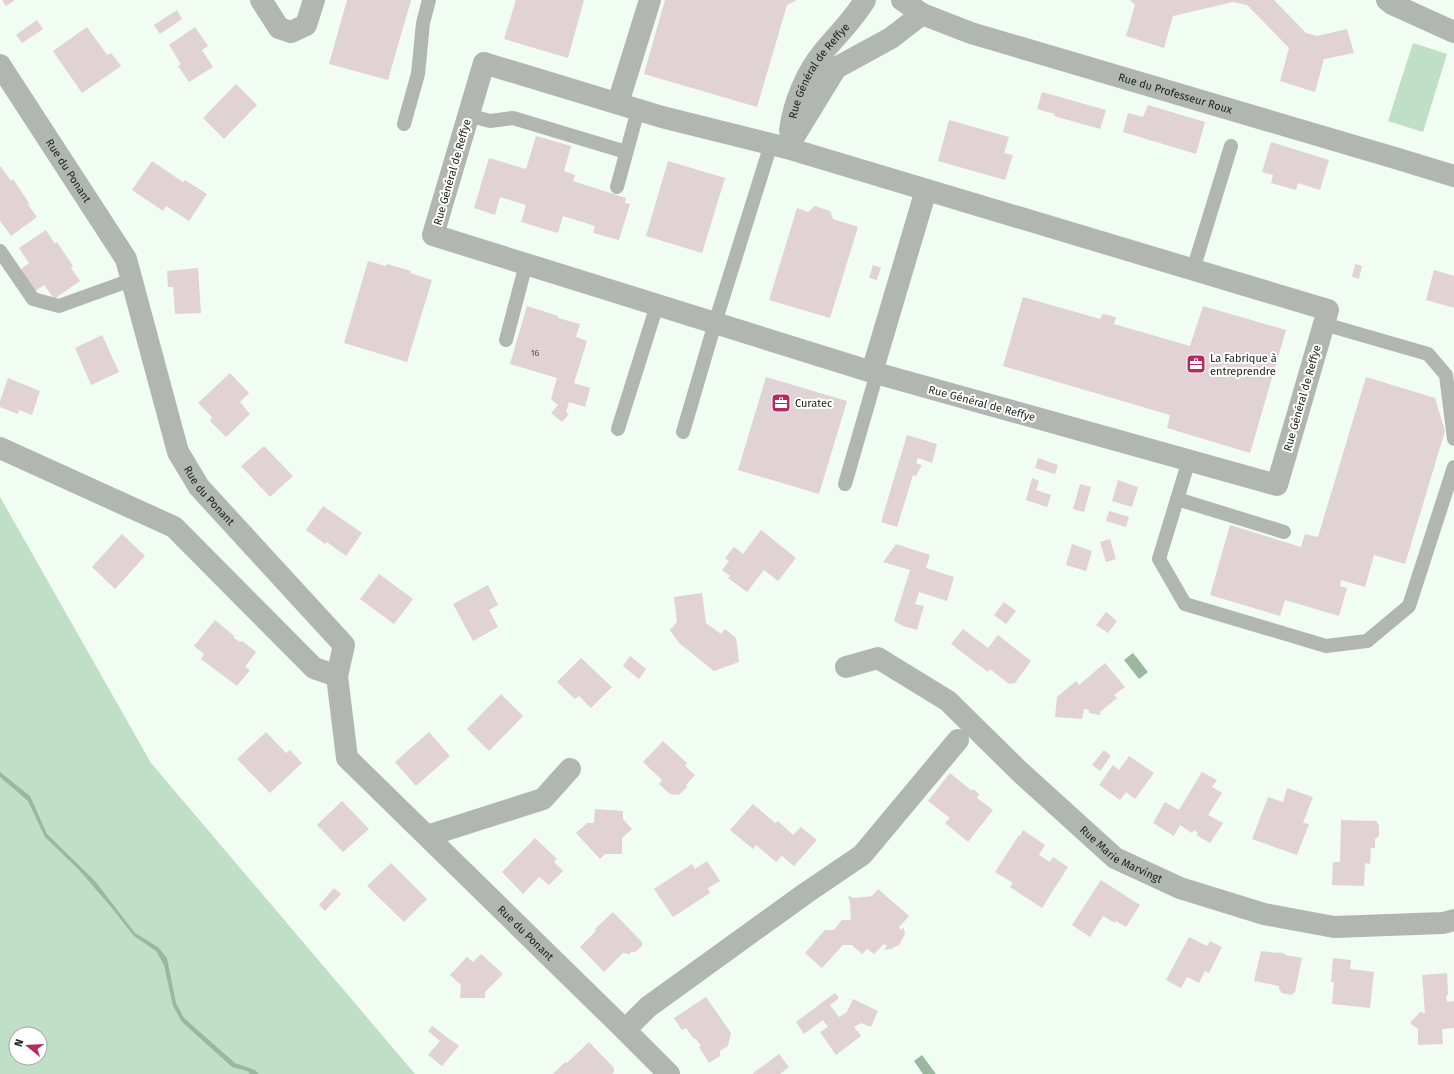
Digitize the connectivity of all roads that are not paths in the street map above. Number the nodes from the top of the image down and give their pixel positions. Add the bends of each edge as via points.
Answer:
1 (261, 0) edge
2 (314, 0) edge
3 (430, 0) edge
4 (650, 0) edge
5 (865, 0) edge
6 (902, 0) edge
7 (1387, 0) edge
8 (922, 14) junction
9 (1454, 32) edge
10 (0, 65) edge
11 (618, 103) junction
12 (638, 110) junction
13 (468, 115) junction
14 (404, 124) dead end
15 (779, 146) junction
16 (1231, 146) dead end
17 (626, 152) junction
18 (1453, 171) edge
19 (616, 187) dead end
20 (926, 190) junction
21 (0, 251) edge
22 (526, 264) junction
23 (1193, 270) junction
24 (131, 280) junction
25 (657, 305) junction
26 (715, 323) junction
27 (1324, 324) junction
28 (506, 340) dead end
29 (874, 373) junction
30 (618, 429) dead end
31 (683, 432) dead end
32 (1454, 439) edge
33 (0, 448) edge
34 (1189, 460) junction
35 (1454, 467) edge
36 (845, 484) dead end
37 (1177, 499) junction
38 (1284, 532) dead end
39 (846, 667) dead end
40 (337, 676) junction
41 (958, 740) dead end
42 (570, 769) dead end
43 (427, 836) junction
44 (1454, 920) edge
45 (625, 1030) junction
46 (669, 1074) edge

1 - 2 street via 279,28 291,32 306,25
3 - 14 lane via 423,23 418,74
4 - 11 street
5 - 15 street, Rue Général de Reffye via 823,52 804,81 791,122
6 - 8 street, Rue du Professeur Roux
7 - 9 street
8 - 15 street, Rue Général de Reffye via 891,38 836,68 805,120
8 - 18 street, Rue du Professeur Roux via 978,35 1388,156
10 - 24 street, Rue du Ponant via 126,259
11 - 12 street, Rue Général de Reffye
11 - 13 street, Rue Général de Reffye via 484,62
12 - 15 street, Rue Général de Reffye
12 - 17 lane
13 - 17 lane via 490,122 513,118
13 - 22 street, Rue Général de Reffye via 433,235
15 - 20 street, Rue Général de Reffye
15 - 26 lane
16 - 23 lane
17 - 19 lane
20 - 23 street, Rue Général de Reffye
20 - 29 street
21 - 24 lane via 33,299 59,306
22 - 25 street, Rue Général de Reffye
22 - 28 lane
23 - 27 street, Rue Général de Reffye via 1328,310
24 - 40 street, Rue du Ponant via 178,452 199,487 344,645
25 - 26 street, Rue Général de Reffye
25 - 30 lane
26 - 29 street, Rue Général de Reffye
26 - 31 lane
27 - 32 lane via 1428,354 1446,375
27 - 34 street, Rue Général de Reffye via 1277,485
29 - 34 street, Rue Général de Reffye
29 - 36 lane
33 - 40 street via 174,526 314,668
34 - 37 lane
35 - 37 lane via 1409,606 1367,641 1326,646 1184,604 1159,559
37 - 38 lane
39 - 44 street, Rue Marie Marvingt via 878,658 948,702 1115,858 1180,888 1264,914 1334,927 1443,923
40 - 43 street, Rue du Ponant via 347,758
41 - 45 street via 862,855 648,1007
42 - 43 street via 543,799
43 - 45 street, Rue du Ponant
45 - 46 street, Rue du Ponant

